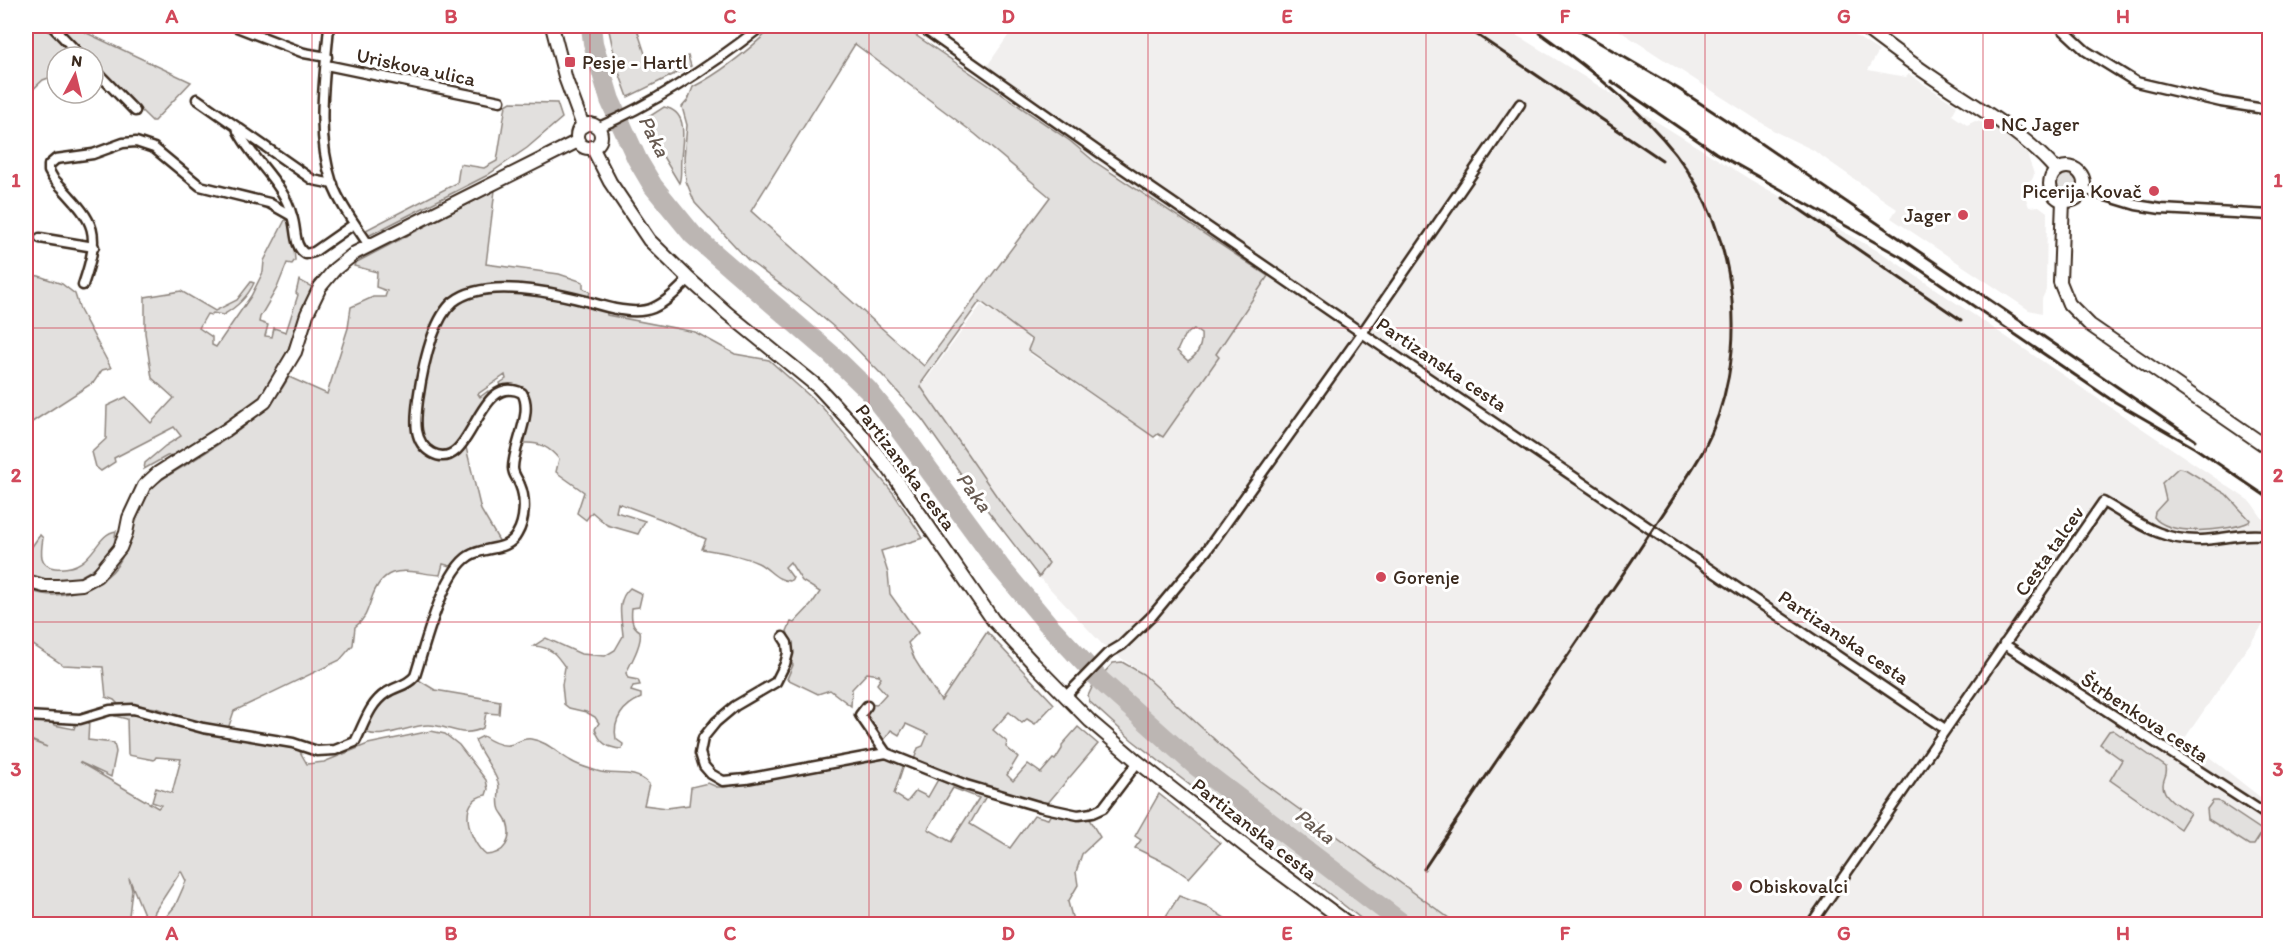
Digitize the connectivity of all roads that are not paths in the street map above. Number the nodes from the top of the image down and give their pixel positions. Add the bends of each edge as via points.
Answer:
1 (52, 26) edge
2 (234, 26) edge
3 (329, 26) edge
4 (552, 26) edge
5 (762, 26) edge
6 (920, 26) edge
7 (1862, 26) edge
8 (2059, 26) edge
9 (70, 45) edge
10 (326, 61) junction
11 (105, 80) edge
12 (197, 99) dead end
13 (500, 101) dead end
14 (1520, 104) dead end
15 (2270, 110) edge
16 (135, 111) dead end
17 (583, 126) junction
18 (237, 128) junction
19 (597, 128) junction
20 (578, 141) junction
21 (592, 147) junction
22 (2056, 170) junction
23 (333, 184) junction
24 (2083, 189) junction
25 (2063, 200) junction
26 (2270, 215) edge
27 (292, 216) junction
28 (354, 224) junction
29 (40, 238) dead end
30 (370, 247) junction
31 (94, 248) junction
32 (689, 279) junction
33 (83, 285) dead end
34 (1362, 333) junction
35 (2270, 449) edge
36 (2270, 537) edge
37 (26, 581) edge
38 (783, 637) dead end
39 (2004, 644) junction
40 (1065, 697) junction
41 (867, 706) dead end
42 (26, 716) edge
43 (1946, 729) junction
44 (886, 753) junction
45 (1138, 762) junction
46 (2270, 817) edge
47 (1349, 924) edge
48 (1811, 924) edge

1 - 9 street
2 - 10 street, Uriskova ulica
3 - 10 street
4 - 17 street
5 - 19 street via 721,58 637,109
6 - 34 street, Partizanska cesta
7 - 22 street via 1931,77 2018,133
8 - 15 street via 2086,51 2136,82
10 - 13 street, Uriskova ulica
10 - 23 street via 322,127
11 - 16 street
12 - 18 street
14 - 34 street
17 - 19 street
17 - 20 street via 578,131
18 - 23 street via 313,180
18 - 27 street via 286,197
19 - 21 street via 600,139
20 - 21 street
20 - 30 street
21 - 32 street, Partizanska cesta via 610,182 650,240
22 - 24 street via 2076,170
22 - 25 street via 2050,188
23 - 28 street
24 - 25 street via 2075,198
24 - 26 street via 2145,207
25 - 35 street via 2060,282 2069,304 2090,325
27 - 28 street via 297,244 306,254
27 - 31 street via 269,203 200,186 154,148 136,142 123,143 93,154 56,159 49,165 53,178 93,227
28 - 30 street
29 - 31 street
30 - 37 street via 355,253 320,287 295,352 265,402 144,486 120,548 97,576 82,584 58,586
31 - 33 street
32 - 40 street, Partizanska cesta via 818,387 857,429 993,620
32 - 42 street via 653,308 638,311 539,291 502,289 471,293 446,310 433,336 422,377 418,436 427,450 436,455 451,454 461,446 486,403 511,390 522,393 527,406 513,470 522,491 520,528 512,542 467,556 459,565 440,601 416,676 378,700 355,742 335,750 317,751 293,743 203,728 133,708 80,719
34 - 40 street via 1207,550 1152,616
34 - 43 street, Partizanska cesta
36 - 39 street, Cesta talcev via 2173,537 2135,523 2103,502
38 - 44 street via 788,653 776,682 735,706 703,738 700,753 711,774 723,781 735,780
39 - 43 street
39 - 46 street, Štrbenkova cesta
40 - 45 street, Partizanska cesta
41 - 44 street via 860,715
43 - 48 street
44 - 45 street via 966,785 1078,815 1103,808
45 - 47 street, Partizanska cesta

